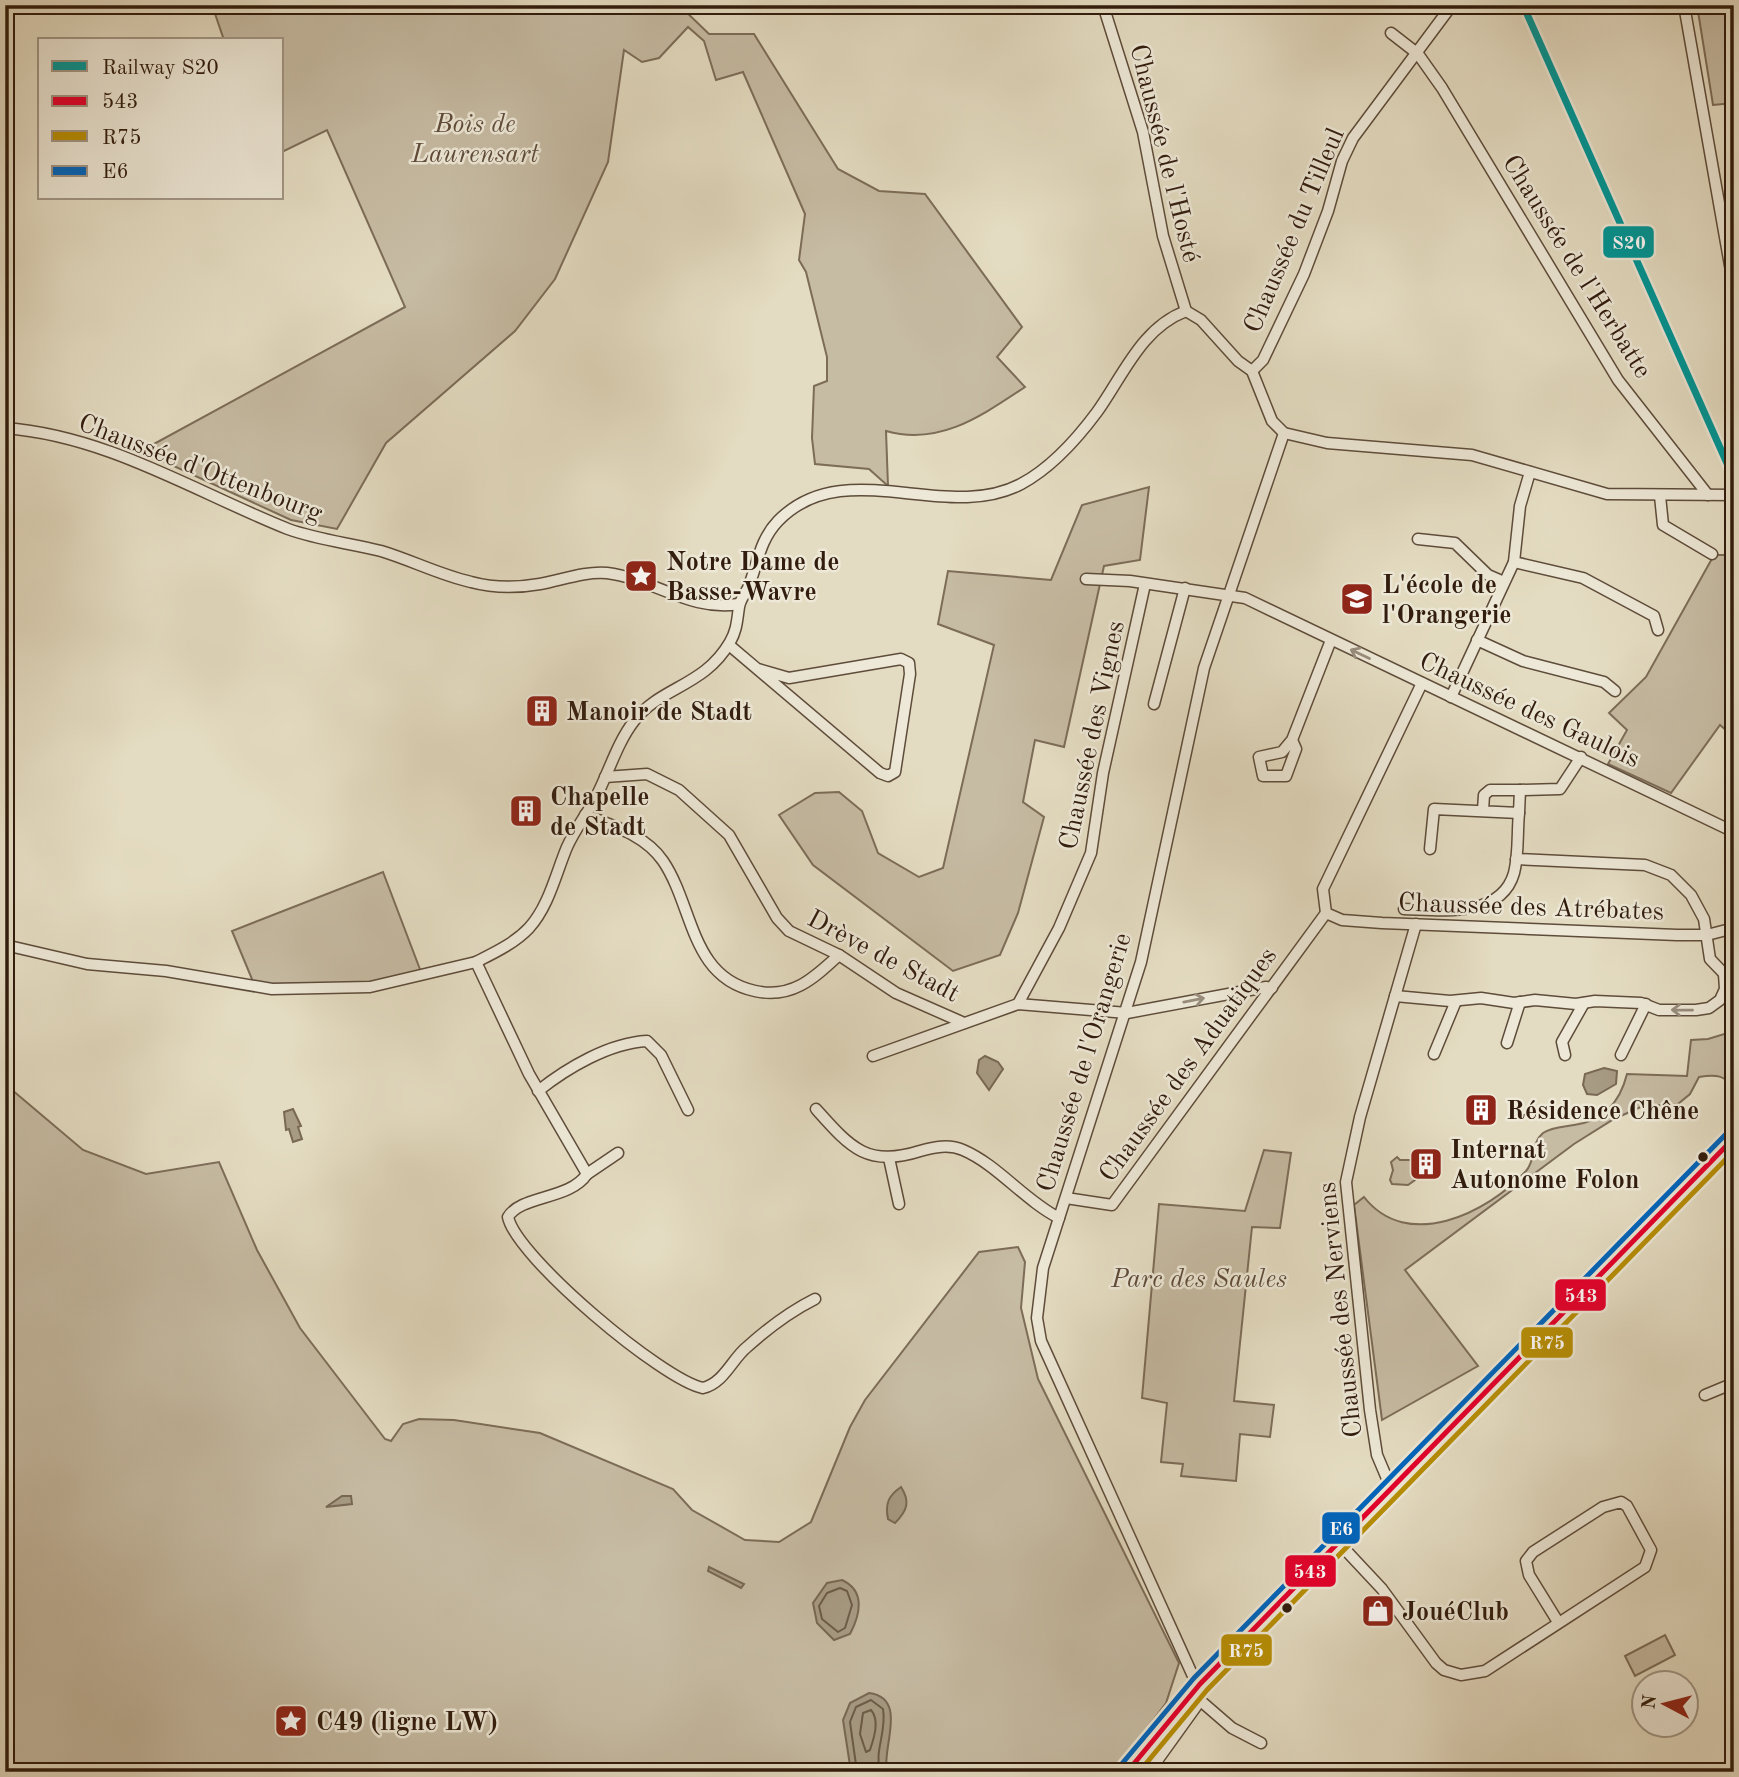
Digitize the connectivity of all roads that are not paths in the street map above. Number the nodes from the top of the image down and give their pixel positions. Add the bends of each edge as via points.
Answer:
1 (1103, 5) edge
2 (1452, 5) edge
3 (1684, 5) edge
4 (1391, 33) dead end
5 (1418, 54) junction
6 (1734, 288) edge
7 (1186, 311) junction
8 (1252, 371) junction
9 (5, 428) edge
10 (1284, 433) junction
11 (1530, 472) junction
12 (1708, 495) junction
13 (1734, 495) edge
14 (1660, 496) junction
15 (1418, 539) dead end
16 (1712, 554) dead end
17 (1514, 562) junction
18 (1086, 579) dead end
19 (1504, 582) junction
20 (1145, 584) junction
21 (1185, 588) junction
22 (1229, 594) junction
23 (739, 604) junction
24 (1658, 629) dead end
25 (1331, 640) junction
26 (1477, 640) junction
27 (729, 645) junction
28 (758, 669) junction
29 (1422, 684) junction
30 (1615, 691) dead end
31 (1451, 696) junction
32 (1154, 704) dead end
33 (1292, 740) dead end
34 (1581, 757) junction
35 (605, 777) junction
36 (1520, 790) junction
37 (1483, 810) junction
38 (1519, 813) junction
39 (585, 816) junction
40 (1734, 832) edge
41 (1430, 849) dead end
42 (1516, 859) junction
43 (1404, 909) dead end
44 (1429, 910) junction
45 (1448, 910) junction
46 (1326, 914) junction
47 (1422, 924) junction
48 (1448, 925) junction
49 (1734, 928) edge
50 (1707, 935) junction
51 (5, 946) edge
52 (839, 955) junction
53 (476, 962) junction
54 (1724, 974) junction
55 (1734, 984) edge
56 (1272, 988) junction
57 (1395, 996) junction
58 (1456, 1001) junction
59 (1520, 1002) junction
60 (1584, 1003) junction
61 (1018, 1004) junction
62 (1646, 1004) junction
63 (1127, 1013) junction
64 (964, 1023) junction
65 (1507, 1043) dead end
66 (1434, 1055) dead end
67 (1565, 1055) dead end
68 (1621, 1055) dead end
69 (873, 1056) dead end
70 (538, 1091) junction
71 (816, 1109) dead end
72 (688, 1110) dead end
73 (1734, 1138) edge
74 (618, 1153) dead end
75 (889, 1158) junction
76 (587, 1174) junction
77 (1066, 1198) junction
78 (899, 1203) dead end
79 (1059, 1218) junction
80 (815, 1299) dead end
81 (1734, 1383) edge
82 (1705, 1395) dead end
83 (1391, 1488) junction
84 (1338, 1542) junction
85 (1559, 1622) junction
86 (1197, 1692) junction
87 (1261, 1743) dead end
88 (1127, 1772) edge
89 (1149, 1772) edge
90 (1608, 1772) edge
91 (1618, 1772) edge

1 - 7 street, Chaussée de l'Hosté via 1143,132 1163,236
2 - 5 street, Chaussée du Tilleul
3 - 6 street
4 - 5 street, Chaussée de l'Herbatte
5 - 8 street, Chaussée du Tilleul via 1348,149 1304,275 1264,360
5 - 12 street, Chaussée de l'Herbatte via 1618,380
7 - 8 street
7 - 23 street via 1168,319 1144,342 1074,440 1029,479 980,497 867,490 807,500 768,534
8 - 10 street via 1272,421
9 - 23 street, Chaussée d'Ottenbourg via 44,432 100,448 288,528 379,551 475,583 515,586 603,573 627,576 693,603
10 - 11 street via 1327,443 1472,455
10 - 22 street, Chaussée de l'Orangerie
11 - 14 street via 1607,494
11 - 17 street via 1520,506
12 - 13 street
12 - 14 street
14 - 16 street via 1663,525
15 - 19 street via 1455,543 1488,575
17 - 19 street
17 - 24 street via 1602,586 1654,616
18 - 20 street, Chaussée des Gaulois
19 - 26 street
20 - 21 street, Chaussée des Gaulois
20 - 61 street, Chaussée des Vignes via 1091,853 1059,928
21 - 22 street, Chaussée des Gaulois
21 - 32 street
22 - 25 street, Chaussée des Gaulois
22 - 63 street, Chaussée de l'Orangerie via 1192,717
23 - 27 street via 738,624
29 -> 25 street, Chaussée des Gaulois
25 - 33 street
26 - 30 street via 1523,661 1604,682
26 - 31 street
27 - 28 street
27 - 35 street via 698,679 656,700 638,716
28 - 28 street via 880,773 888,776 895,772 910,674 904,659 789,678
29 - 31 street, Chaussée des Gaulois
29 - 46 street via 1323,889
31 - 34 street, Chaussée des Gaulois
34 - 36 street via 1560,789
34 - 40 street, Chaussée des Gaulois
35 - 39 street
35 - 52 street, Drève de Stadt via 647,774 679,790 729,835 785,928
36 - 37 street via 1490,790 1484,795
36 - 38 street
37 - 38 street
37 - 41 street via 1434,809
38 - 42 street
39 - 52 street via 627,831 658,855 708,962 729,982 764,993 789,992 810,982
39 - 53 street via 535,920 520,936
42 - 45 street via 1501,893 1479,907
42 - 50 street via 1659,869 1682,882 1704,919
43 - 44 street
44 - 45 street
44 - 47 street, Chaussée des Nerviens
45 - 48 street
46 - 47 street, Chaussée des Atrébates via 1342,920
46 - 56 street, Chaussée des Aduatiques
47 - 48 street, Chaussée des Atrébates
47 - 57 street, Chaussée des Nerviens
48 - 50 street, Chaussée des Atrébates
49 - 50 street, Chaussée des Atrébates
50 - 54 street via 1710,959
51 - 53 street via 87,964 166,971 272,989 370,987
52 - 64 street, Drève de Stadt via 896,993
53 - 70 street
54 - 55 street
54 -> 62 street via 1723,995 1709,1008 1661,1010
63 -> 56 street
56 - 77 street, Chaussée des Aduatiques via 1112,1205
57 - 58 street
57 - 83 street, Chaussée des Nerviens via 1346,1182 1370,1410 1377,1455
58 - 59 street
58 - 66 street
59 - 60 street
59 - 65 street
60 - 62 street
60 - 67 street via 1562,1042
61 - 63 street
61 - 64 street
62 - 68 street
63 - 77 street, Chaussée de l'Orangerie
64 - 69 street
70 - 72 street via 598,1055 647,1041 661,1055
70 - 76 street
71 - 75 street via 853,1147
73 - 83 main road
74 - 76 street
75 - 78 street
75 - 79 street via 957,1148
76 - 80 street via 578,1186 516,1209 508,1214 509,1222 587,1311 696,1387 712,1385 748,1346
77 - 79 street, Chaussée de l'Orangerie
79 - 86 street, Chaussée de l'Orangerie via 1039,1287 1041,1341
81 - 82 street
83 - 84 main road
84 - 85 street via 1449,1673 1485,1671
84 - 86 main road
85 - 85 street via 1649,1562 1648,1544 1621,1502 1603,1507 1526,1561 1529,1575
86 - 87 street, Chaussée de l'Orangerie via 1231,1728
86 - 88 main road
86 - 89 street
90 - 91 street

